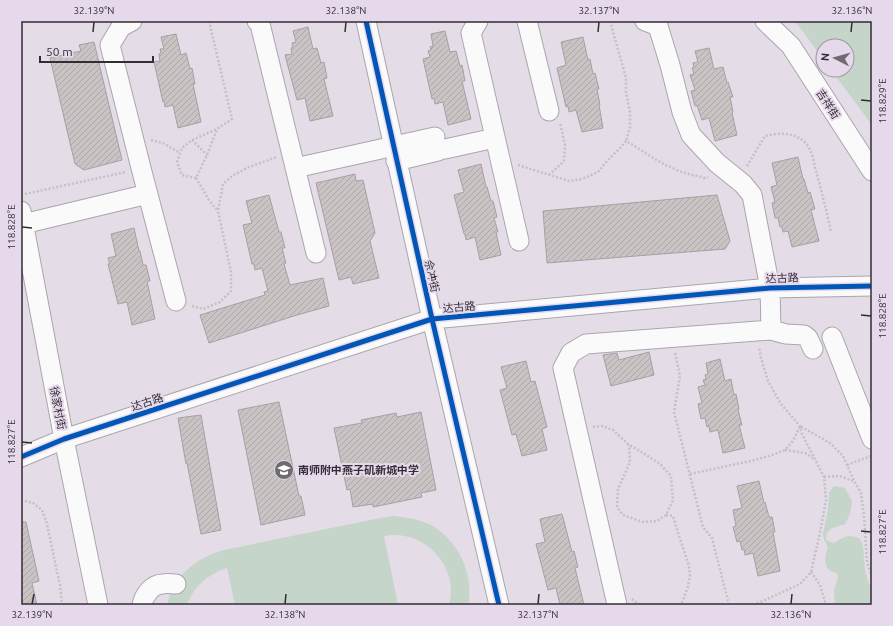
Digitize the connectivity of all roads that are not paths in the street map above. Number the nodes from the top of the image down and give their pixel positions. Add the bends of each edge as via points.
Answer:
1 (132, 21) edge
2 (257, 21) edge
3 (366, 21) edge
4 (478, 21) edge
5 (527, 21) edge
6 (645, 21) edge
7 (765, 21) edge
8 (550, 111) road end
9 (495, 138) junction
10 (395, 154) junction
11 (294, 161) junction
12 (872, 171) edge
13 (148, 194) junction
14 (22, 217) edge
15 (519, 241) dead end
16 (316, 253) dead end
17 (25, 257) edge
18 (872, 286) edge
19 (770, 288) junction
20 (176, 301) road end
21 (432, 319) junction
22 (764, 330) junction
23 (832, 337) dead end
24 (813, 349) dead end
25 (64, 439) junction
26 (872, 439) edge
27 (21, 457) edge
28 (176, 584) dead end
29 (98, 605) edge
30 (142, 605) edge
31 (499, 605) edge
32 (617, 605) edge

1 - 13 street via 121,28 110,45
2 - 11 street via 260,24
3 - 10 street, 佘冲街
4 - 9 street via 471,33
5 - 8 street
6 - 19 street via 658,26 691,135 752,195
7 - 12 street, 吉祥街 via 791,46
9 - 10 street
9 - 15 street
10 - 11 street
10 - 21 street, 佘冲街
11 - 16 street
13 - 14 street
13 - 20 street
14 - 17 street, 徐家村街
17 - 25 street, 徐家村街
18 - 19 street, 达古路
19 - 21 street, 达古路
19 - 22 street
21 - 25 street, 达古路
21 - 31 street, 佘冲街
22 - 24 street via 804,335
22 - 32 street via 586,344 571,353 563,368
23 - 26 street
25 - 27 street, 达古路
25 - 29 street, 徐家村街
28 - 30 street via 154,586

